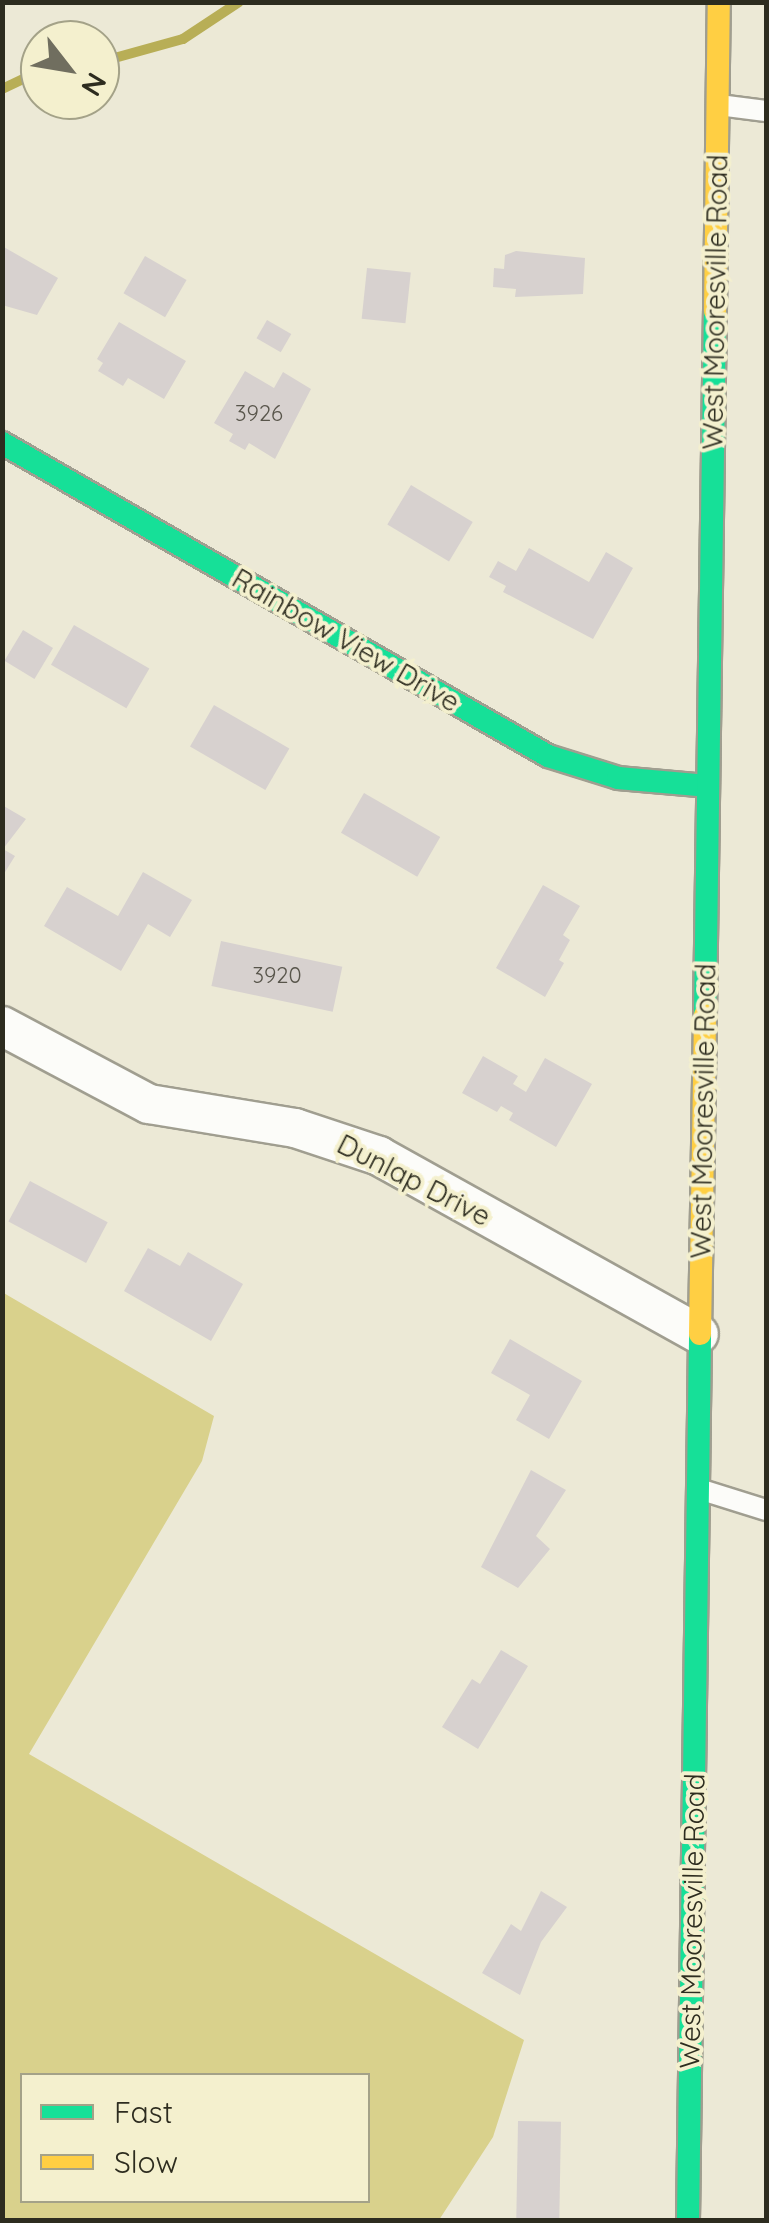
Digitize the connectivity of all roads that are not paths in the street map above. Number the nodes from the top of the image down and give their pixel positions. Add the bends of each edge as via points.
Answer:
1 (718, 2) edge
2 (718, 106) junction
3 (766, 111) edge
4 (2, 443) edge
5 (707, 786) junction
6 (2, 1026) edge
7 (700, 1334) junction
8 (698, 1490) junction
9 (766, 1510) edge
10 (688, 2220) edge

1 - 2 street, West Mooresville Road
2 - 3 lane
2 - 5 street, West Mooresville Road
4 - 5 street, Rainbow View Drive via 548,756 618,778
5 - 7 street, West Mooresville Road
6 - 7 street, Dunlap Drive via 149,1104 295,1128 379,1156
7 - 8 street, West Mooresville Road
8 - 9 lane
8 - 10 street, West Mooresville Road

